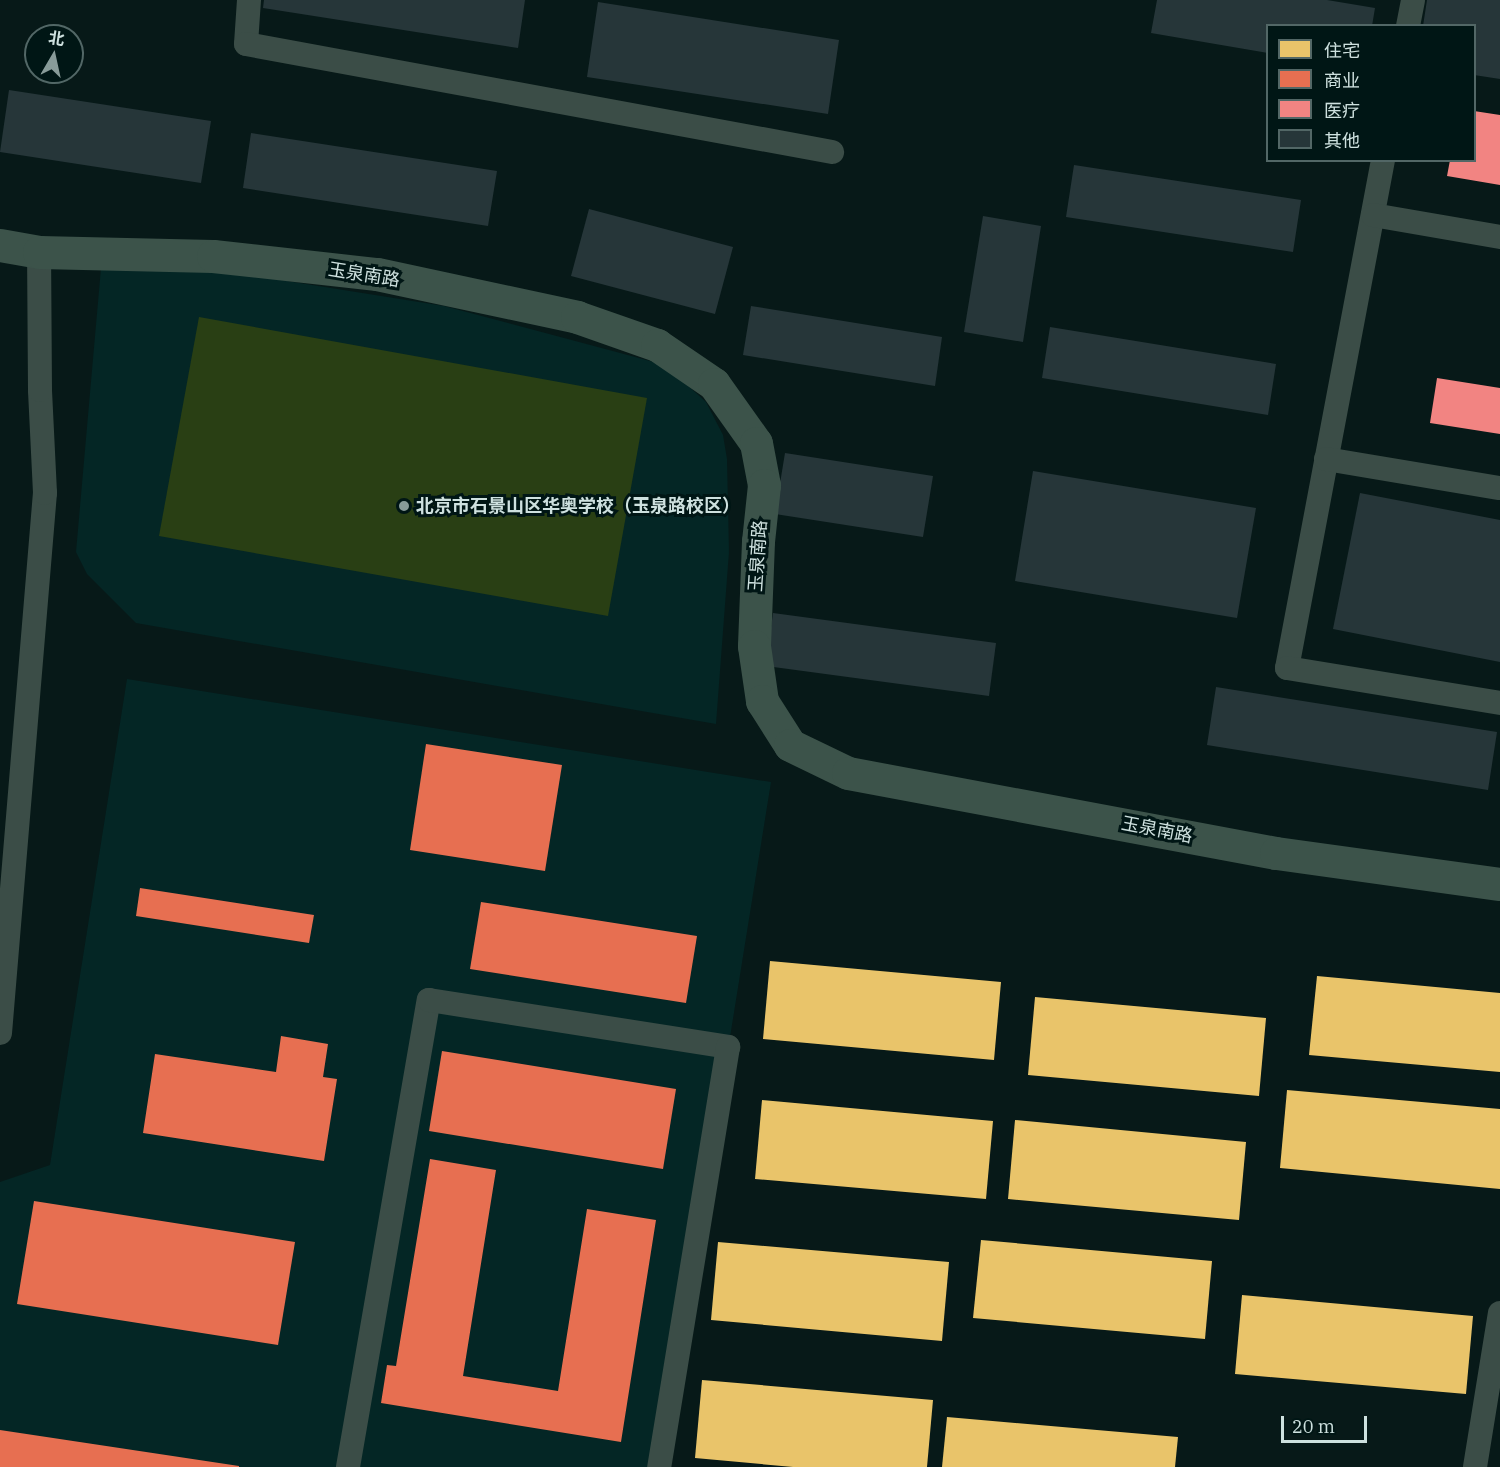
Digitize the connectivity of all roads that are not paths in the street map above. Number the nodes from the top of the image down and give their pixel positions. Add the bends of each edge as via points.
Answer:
1 (249, 0) edge
2 (1413, 0) edge
3 (1408, 24) edge
4 (832, 152) dead end
5 (1383, 162) edge
6 (1373, 215) junction
7 (1500, 237) edge
8 (0, 245) edge
9 (39, 252) junction
10 (1326, 459) junction
11 (1500, 488) edge
12 (1500, 703) edge
13 (1500, 885) edge
14 (0, 1033) edge
15 (1500, 1313) edge
16 (348, 1467) edge
17 (659, 1467) edge
18 (1475, 1467) edge

1 - 4 street via 246,44
2 - 3 street
5 - 6 street
6 - 7 street
6 - 10 street
8 - 9 street, 玉泉南路
9 - 13 street, 玉泉南路 via 213,256 377,274 577,317 657,345 714,384 756,443 764,485 754,646 762,701 790,745 849,773 1276,853
9 - 14 street via 45,493
10 - 11 street
10 - 12 street via 1287,668
15 - 18 street
16 - 17 street via 429,999 728,1047

